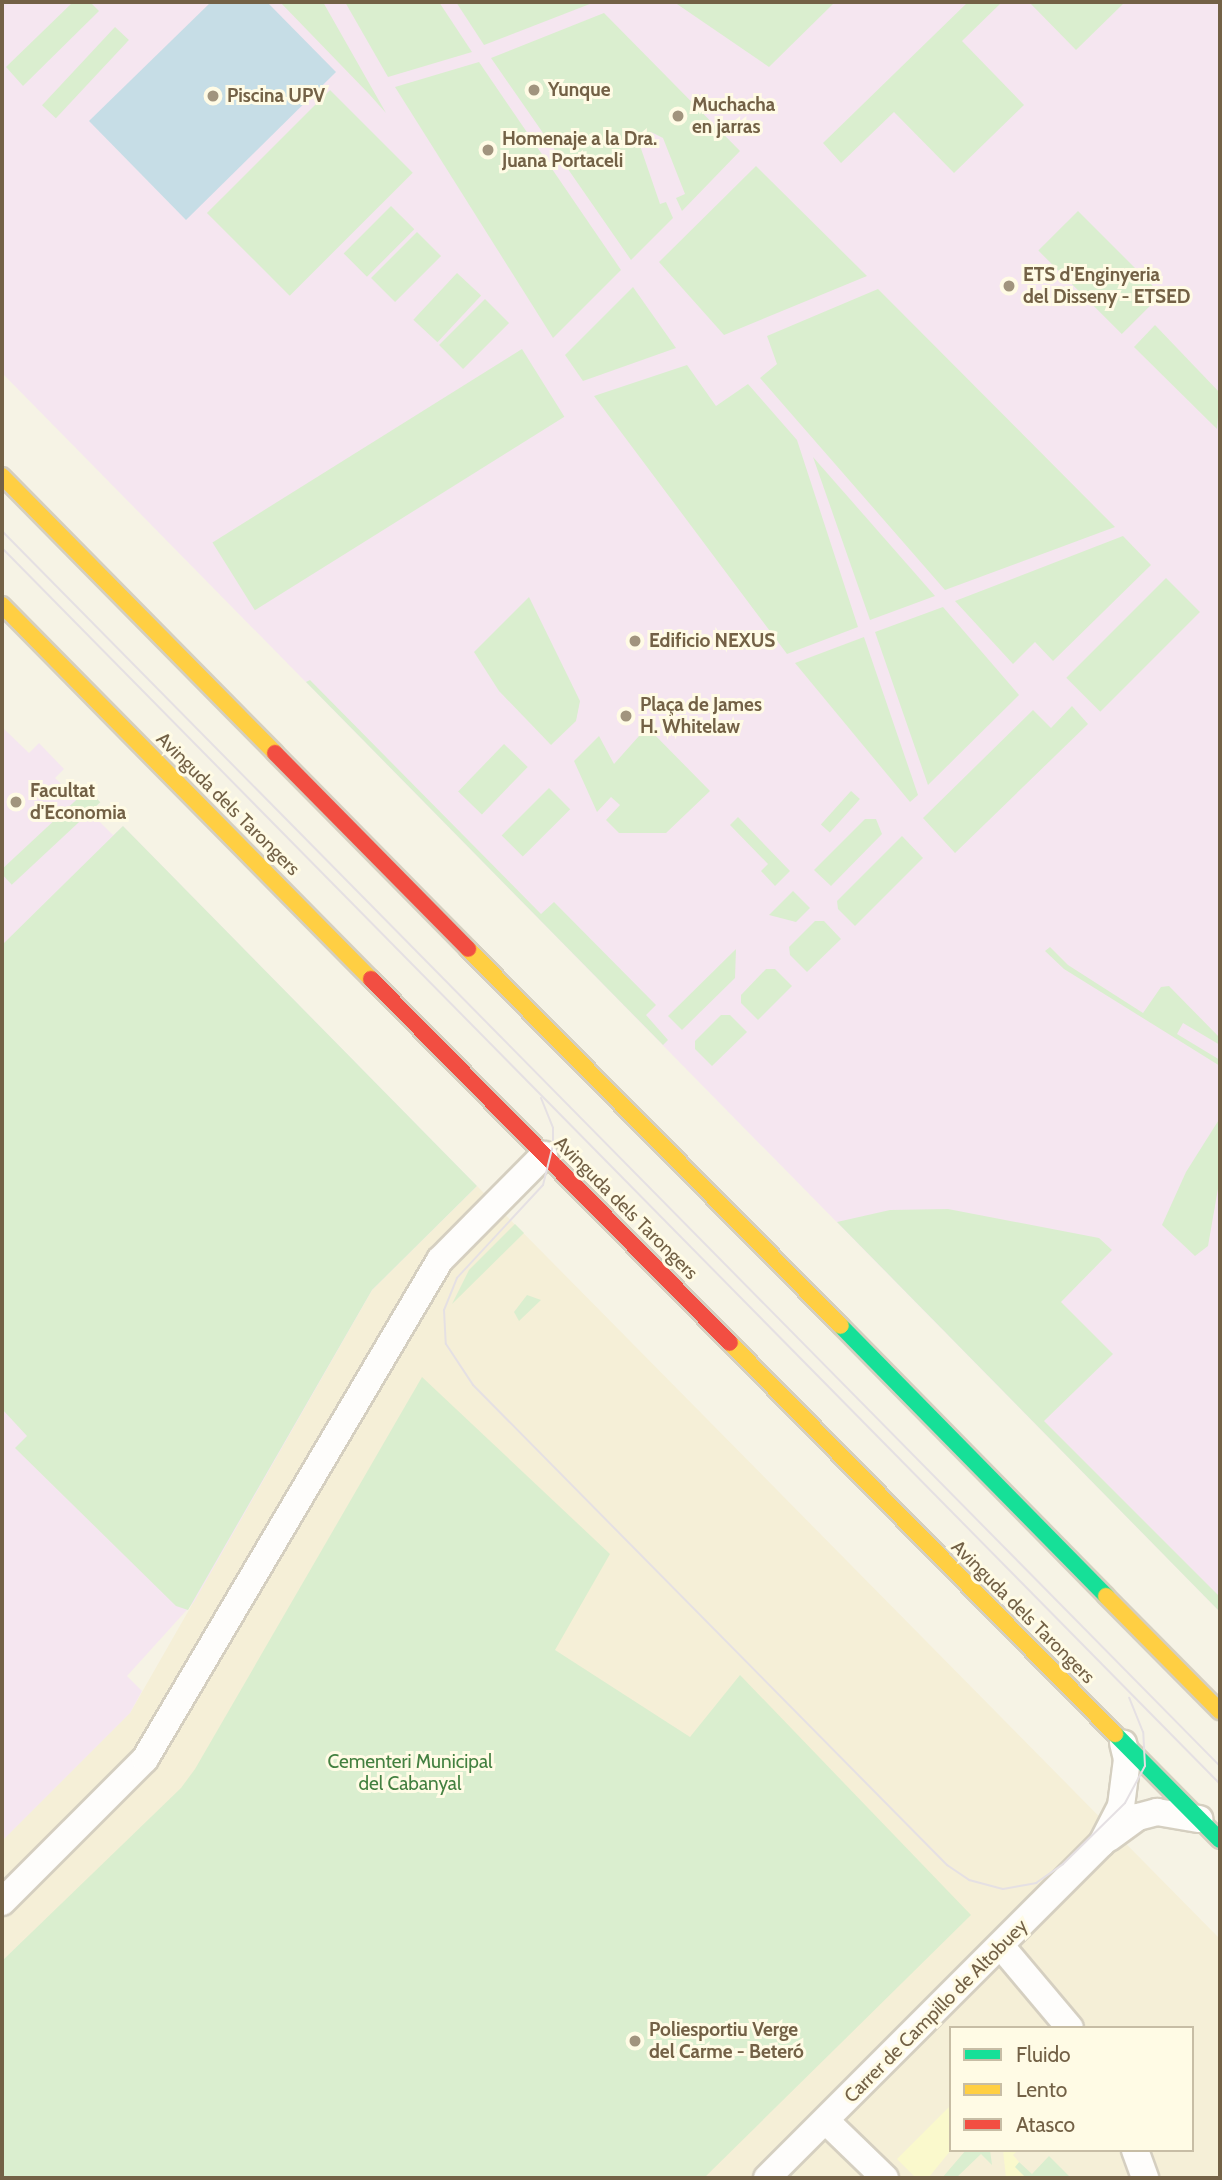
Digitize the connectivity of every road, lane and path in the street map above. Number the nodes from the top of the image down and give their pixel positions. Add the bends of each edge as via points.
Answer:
1 (2, 476) edge
2 (2, 605) edge
3 (544, 1155) junction
4 (1220, 1711) edge
5 (1123, 1743) junction
6 (1199, 1819) junction
7 (1220, 1840) edge
8 (1102, 1843) junction
9 (2, 1902) edge
10 (1001, 1946) junction
11 (1068, 2026) edge
12 (826, 2120) junction
13 (1136, 2152) edge
14 (767, 2178) edge
15 (885, 2178) edge
16 (1145, 2178) edge

1 - 4 main road
2 - 3 main road, Avinguda dels Tarongers
3 - 5 main road, Avinguda dels Tarongers
3 - 9 street via 440,1260 145,1759
5 - 6 main road, Avinguda dels Tarongers
5 - 8 street, Carrer de Campillo de Altobuey via 1127,1759 1121,1806
6 - 7 main road, Avinguda dels Tarongers
6 - 8 street, Carrer de Campillo de Altobuey via 1157,1812 1138,1817
8 - 10 street, Carrer de Campillo de Altobuey
10 - 11 street
10 - 12 street, Carrer de Campillo de Altobuey
12 - 14 street, Carrer de Campillo de Altobuey
12 - 15 street
13 - 16 street

